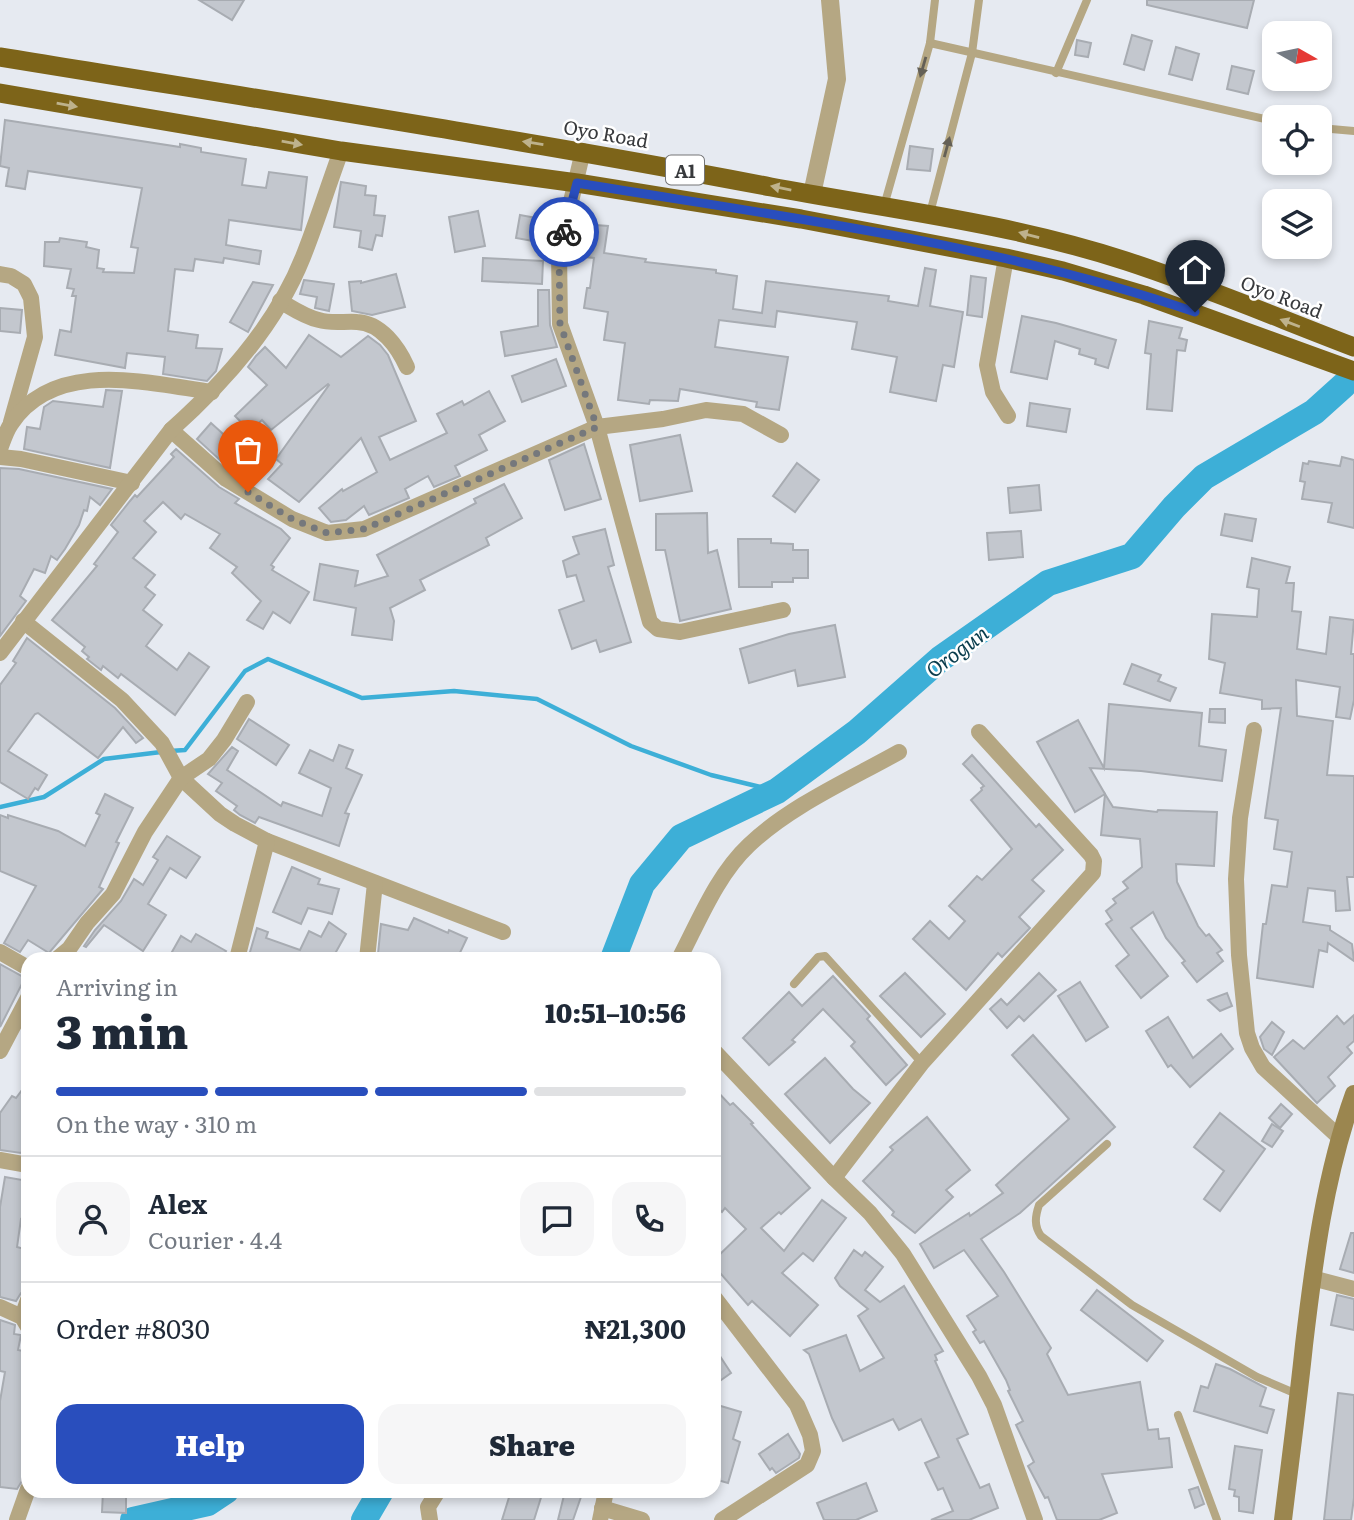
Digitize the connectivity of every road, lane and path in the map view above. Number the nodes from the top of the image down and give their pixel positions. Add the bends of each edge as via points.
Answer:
1 (830, 0) edge
2 (935, 0) edge
3 (978, 0) edge
4 (1087, 0) edge
5 (930, 43) junction
6 (972, 53) junction
7 (0, 57) edge
8 (1056, 73) junction
9 (0, 93) edge
10 (1262, 118) edge
11 (1332, 129) edge
12 (1354, 131) edge
13 (341, 151) junction
14 (583, 151) junction
15 (577, 183) junction
16 (812, 194) junction
17 (884, 206) junction
18 (930, 213) junction
19 (1071, 246) junction
20 (1006, 258) junction
21 (1062, 271) junction
22 (0, 274) edge
23 (280, 301) junction
24 (1354, 347) edge
25 (407, 367) dead end
26 (1354, 371) edge
27 (212, 392) junction
28 (1008, 416) dead end
29 (10, 424) junction
30 (597, 427) junction
31 (171, 430) junction
32 (781, 435) dead end
33 (0, 449) edge
34 (0, 457) edge
35 (132, 483) junction
36 (783, 610) dead end
37 (23, 621) junction
38 (0, 653) edge
39 (247, 702) dead end
40 (1254, 730) dead end
41 (979, 733) dead end
42 (899, 752) dead end
43 (181, 778) junction
44 (267, 841) junction
45 (375, 883) junction
46 (503, 932) dead end
47 (0, 952) edge
48 (65, 952) edge
49 (239, 952) edge
50 (368, 952) edge
51 (683, 952) edge
52 (21, 964) edge
53 (794, 984) dead end
54 (21, 1011) edge
55 (0, 1051) edge
56 (721, 1058) edge
57 (922, 1063) junction
58 (1354, 1094) edge
59 (1339, 1137) junction
60 (1107, 1144) dead end
61 (0, 1160) edge
62 (21, 1163) edge
63 (834, 1178) junction
64 (1312, 1278) junction
65 (1354, 1289) edge
66 (721, 1306) edge
67 (0, 1307) edge
68 (21, 1320) edge
69 (1298, 1395) junction
70 (1178, 1415) dead end
71 (25, 1498) edge
72 (434, 1498) edge
73 (601, 1514) edge
74 (17, 1520) edge
75 (430, 1520) edge
76 (642, 1520) edge
77 (722, 1520) edge
78 (1035, 1520) edge
79 (1217, 1520) edge
80 (1283, 1520) edge

1 - 16 street via 837,79
2 - 5 lane
3 - 6 lane
4 - 8 lane
5 - 6 lane
5 -> 17 lane
6 - 8 lane
18 -> 6 lane
14 -> 7 highway, Oyo Road / A1
8 - 10 lane
9 -> 13 highway, A1
11 - 12 lane
13 - 15 highway, A1
13 - 23 street via 303,258
14 - 15 street
16 -> 14 highway, Oyo Road / A1
15 - 20 highway, A1
15 - 30 street via 559,252 560,324
16 - 17 highway, Oyo Road / A1
17 - 18 highway, Oyo Road / A1
19 -> 18 highway, Oyo Road / A1
19 - 21 highway
24 -> 19 highway, Oyo Road / A1 via 1124,260
20 - 21 highway, A1
20 - 28 street via 986,365 993,392
21 - 26 highway, A1 via 1144,295
22 - 29 street via 24,284 31,298 35,337
23 - 25 street via 321,321 371,325 397,348
23 - 27 street via 266,328
27 - 29 street via 106,379 78,381 48,391
27 - 31 street
29 - 33 street
30 - 31 street via 364,529 327,533 292,519 226,479
30 - 32 street via 706,410 743,414
30 - 36 street via 650,622 658,629 680,632
31 - 35 street
34 - 35 street
35 - 37 street
37 - 38 street
37 - 43 street via 122,700 162,743
39 - 43 street via 209,759
40 - 59 street via 1236,879 1247,1033 1262,1067
41 - 57 street via 1091,855 1093,873
42 - 51 street via 800,807 749,846 722,879
43 - 44 street via 234,824
43 - 48 street via 145,832 113,894
44 - 45 street
44 - 49 street
45 - 46 street
45 - 50 street
47 - 52 street
53 - 57 lane via 818,957 825,956
54 - 55 street
56 - 63 street
57 - 63 street
58 - 59 main road
59 - 64 main road
60 - 69 lane via 1039,1205 1036,1228 1041,1237 1132,1305 1257,1377
61 - 62 street
63 - 78 street via 903,1254 979,1376
64 - 65 street
64 - 69 main road
66 - 77 street via 797,1405 813,1451 807,1465
67 - 68 street
69 - 80 main road
70 - 79 lane
71 - 74 street
72 - 75 street via 428,1507
73 - 76 street

